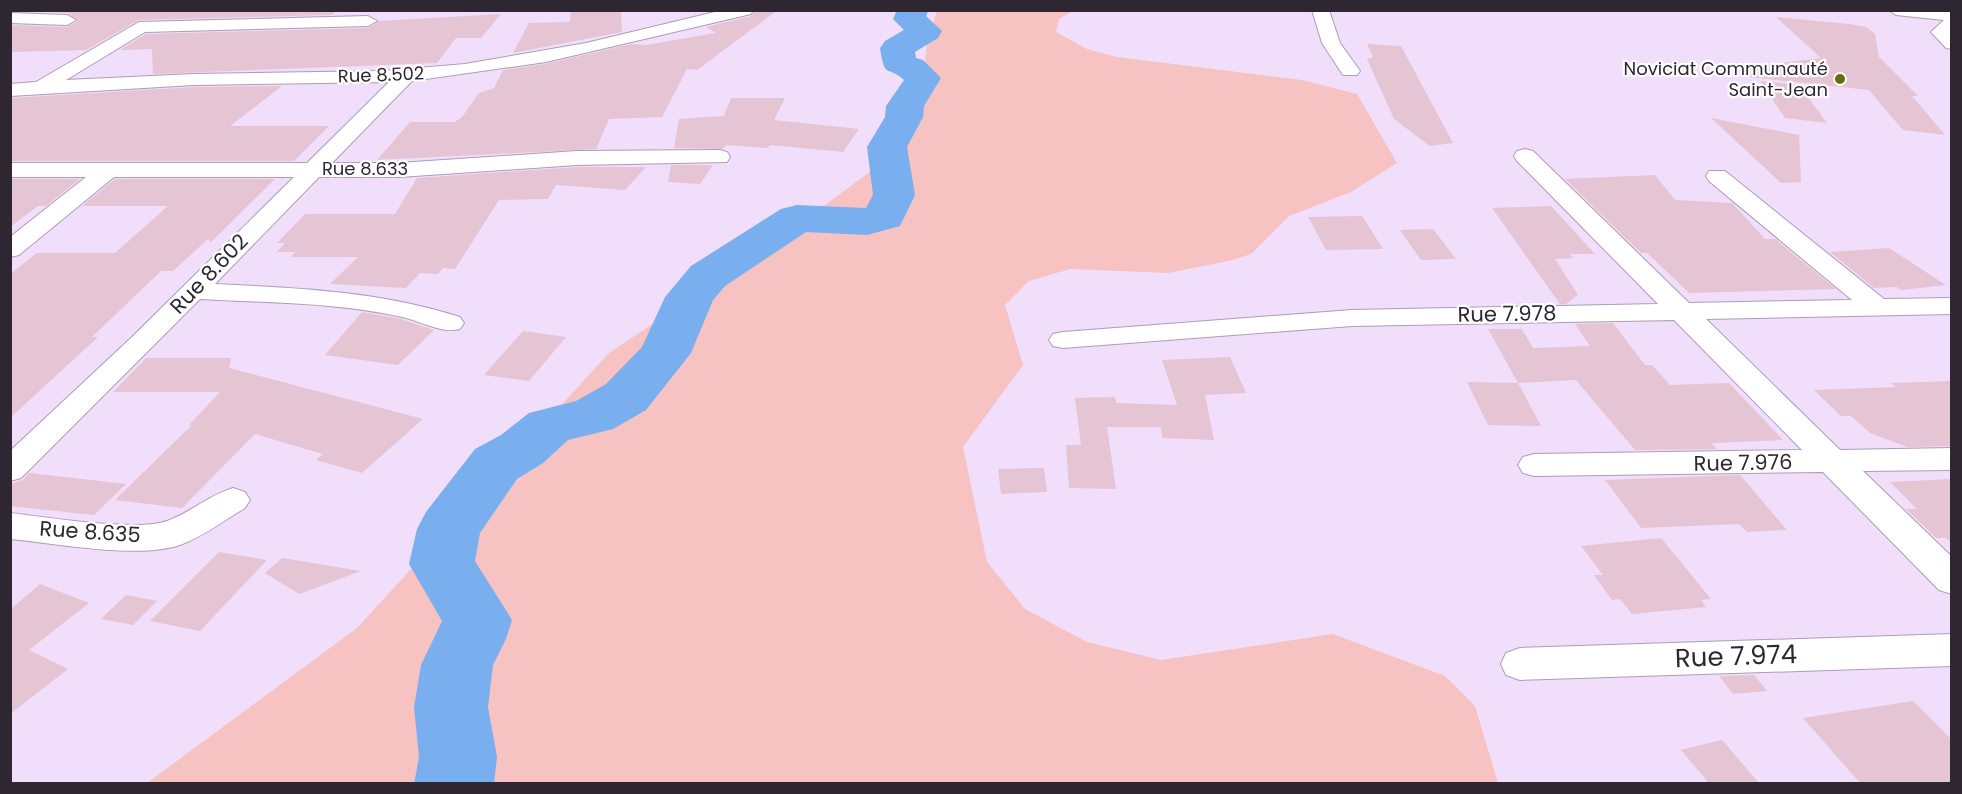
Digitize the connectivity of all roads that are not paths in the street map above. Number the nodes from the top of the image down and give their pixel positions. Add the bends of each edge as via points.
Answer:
1 (745, 10) edge
2 (1320, 10) edge
3 (1896, 10) edge
4 (1952, 16) edge
5 (10, 18) edge
6 (67, 21) dead end
7 (368, 21) dead end
8 (1952, 23) edge
9 (1952, 44) edge
10 (1350, 71) dead end
11 (406, 76) junction
12 (39, 88) junction
13 (10, 90) edge
14 (1525, 156) dead end
15 (719, 157) dead end
16 (110, 169) junction
17 (311, 169) junction
18 (10, 170) edge
19 (1717, 176) dead end
20 (10, 250) edge
21 (192, 291) junction
22 (1952, 306) edge
23 (1878, 308) junction
24 (1683, 313) junction
25 (450, 323) dead end
26 (1063, 340) dead end
27 (1952, 459) edge
28 (1832, 462) junction
29 (1534, 465) dead end
30 (10, 470) edge
31 (233, 500) dead end
32 (10, 526) edge
33 (1952, 580) edge
34 (1952, 650) edge
35 (1520, 664) dead end

1 - 11 street, Rue 8.502 via 525,63
2 - 10 street via 1331,43
3 - 4 street
5 - 6 street
7 - 12 street via 139,27
8 - 9 street via 1940,32
11 - 12 street, Rue 8.502 via 197,79
11 - 17 street, Rue 8.602
12 - 13 street, Rue 8.502
14 - 24 street
15 - 17 street, Rue 8.633 via 577,158 399,170
16 - 17 street, Rue 8.633
16 - 18 street, Rue 8.633
16 - 20 street
17 - 21 street, Rue 8.602
19 - 23 street
21 - 25 street via 374,303 420,311
21 - 30 street, Rue 8.602
22 - 23 street, Rue 7.978
23 - 24 street, Rue 7.978
24 - 26 street, Rue 7.978 via 1352,318
24 - 28 street
27 - 28 street, Rue 7.976
28 - 29 street, Rue 7.976
28 - 33 street
31 - 32 street, Rue 8.635 via 173,534 137,538
34 - 35 street, Rue 7.974

